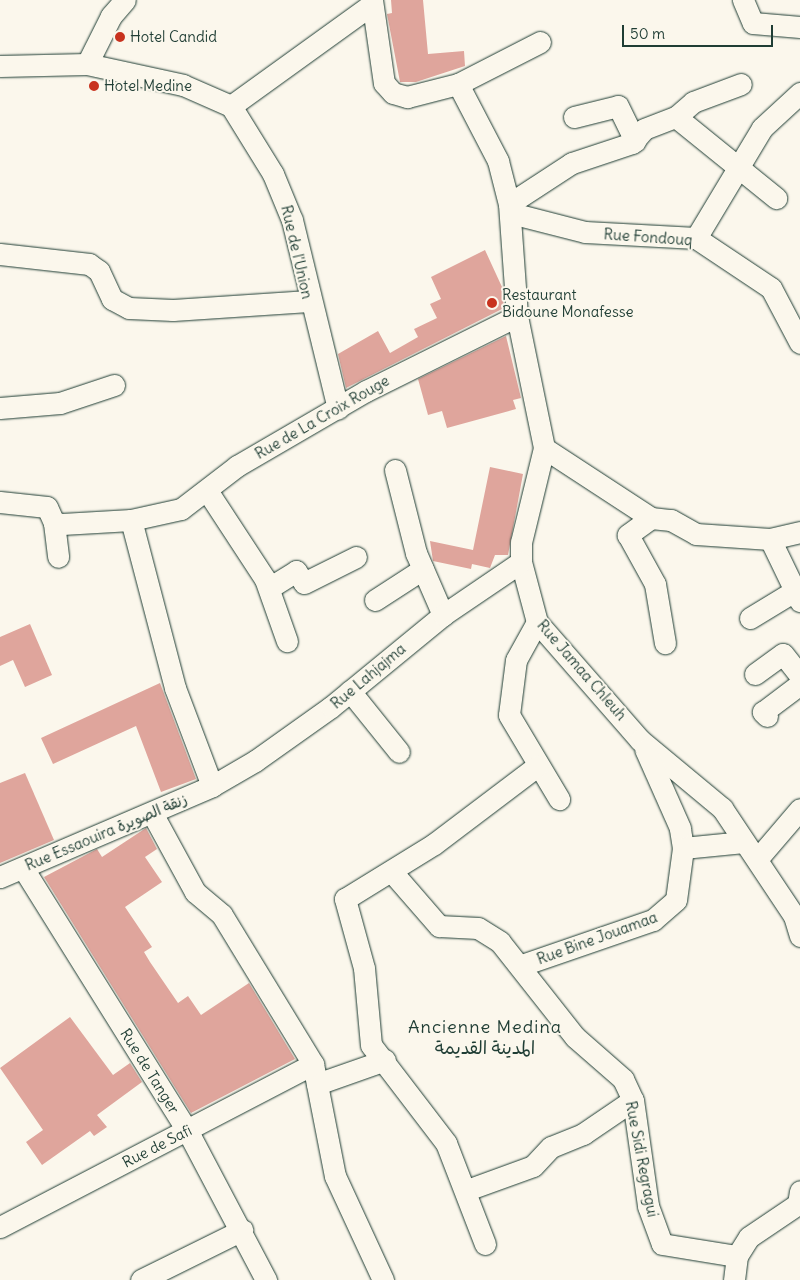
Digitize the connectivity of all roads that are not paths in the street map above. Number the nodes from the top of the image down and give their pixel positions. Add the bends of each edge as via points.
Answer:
1 (125, 0) edge
2 (743, 0) edge
3 (371, 2) edge
4 (800, 27) edge
5 (540, 42) dead end
6 (87, 64) junction
7 (0, 66) edge
8 (458, 84) junction
9 (741, 84) dead end
10 (800, 92) edge
11 (231, 106) junction
12 (574, 117) dead end
13 (676, 117) junction
14 (635, 141) junction
15 (737, 170) junction
16 (776, 198) dead end
17 (510, 209) junction
18 (696, 238) junction
19 (0, 254) edge
20 (308, 301) junction
21 (517, 316) junction
22 (799, 338) edge
23 (114, 385) dead end
24 (0, 408) edge
25 (338, 408) junction
26 (544, 448) junction
27 (395, 470) dead end
28 (208, 492) junction
29 (0, 502) edge
30 (651, 518) junction
31 (131, 520) junction
32 (54, 523) junction
33 (800, 532) edge
34 (770, 539) junction
35 (58, 557) dead end
36 (356, 557) dead end
37 (521, 562) junction
38 (423, 569) junction
39 (268, 588) junction
40 (796, 597) edge
41 (375, 600) dead end
42 (443, 615) junction
43 (750, 618) dead end
44 (537, 622) junction
45 (286, 641) dead end
46 (665, 643) dead end
47 (755, 674) dead end
48 (800, 676) edge
49 (800, 684) edge
50 (350, 691) junction
51 (767, 716) dead end
52 (640, 740) junction
53 (399, 752) dead end
54 (537, 766) junction
55 (212, 786) junction
56 (559, 799) dead end
57 (800, 809) edge
58 (152, 813) junction
59 (744, 842) junction
60 (684, 848) junction
61 (759, 857) junction
62 (23, 868) junction
63 (392, 872) junction
64 (0, 877) edge
65 (800, 936) edge
66 (522, 965) junction
67 (385, 1060) junction
68 (315, 1074) junction
69 (633, 1100) junction
70 (187, 1130) junction
71 (467, 1190) junction
72 (799, 1200) edge
73 (0, 1227) edge
74 (242, 1230) junction
75 (485, 1244) dead end
76 (738, 1256) junction
77 (141, 1280) edge
78 (266, 1280) edge
79 (383, 1280) edge
80 (734, 1280) edge

1 - 6 street via 110,16
2 - 4 street via 753,23
3 - 8 street via 384,83 393,93 407,97
3 - 11 street
5 - 8 street
6 - 7 street
6 - 11 street via 166,81
8 - 17 street, Rue Jamaa Chleuh via 498,161
9 - 13 street via 693,102
10 - 15 street via 762,128
11 - 20 street, Rue de l'Union via 282,191 292,220
12 - 14 street via 618,106
13 - 14 street via 644,129
13 - 15 street
14 - 17 street via 572,163
15 - 16 street
15 - 18 street
17 - 18 street, Rue Fondouq via 585,232
17 - 21 street, Rue Jamaa Chleuh
18 - 22 street, Rue Fondouq via 771,288
19 - 20 street via 89,264 99,271 112,299 129,308 198,309
20 - 25 street, Rue de l'Union
21 - 25 street, Rue de La Croix Rouge
21 - 26 street, Rue Jamaa Chleuh
23 - 24 street via 60,403
25 - 28 street, Rue de La Croix Rouge via 237,466
26 - 30 street
26 - 37 street, Rue Jamaa Chleuh via 521,542
27 - 38 street
28 - 31 street, Rue de La Croix Rouge via 181,509
28 - 39 street
29 - 32 street via 47,508
30 - 34 street via 671,520 696,534
30 - 46 street via 628,535 655,584
31 - 32 street, Rue de La Croix Rouge
31 - 55 street via 175,688
32 - 35 street
33 - 34 street
34 - 40 street
36 - 39 street via 304,583 296,572
37 - 42 street, Rue Lahjajma
37 - 44 street, Rue Jamaa Chleuh
38 - 41 street
38 - 42 street
39 - 45 street
40 - 43 street
42 - 50 street, Rue Lahjajma
44 - 52 street, Rue Jamaa Chleuh
44 - 54 street via 516,660 509,715
47 - 48 street via 783,654
49 - 51 street via 763,712
50 - 53 street
50 - 55 street, Rue Lahjajma via 255,761
52 - 59 street, Rue Jamaa Chleuh via 722,808
52 - 60 street, Rue Bine Jouamaa via 670,798
54 - 56 street
54 - 63 street
55 - 58 street, Rue Essaouira زنقة الصويرة
57 - 61 street
58 - 62 street, Rue Essaouira زنقة الصويرة
58 - 68 street via 195,892 222,915
59 - 60 street
59 - 61 street, Rue Jamaa Chleuh
60 - 66 street, Rue Bine Jouamaa via 676,900 669,910 653,920
61 - 65 street, Rue Jamaa Chleuh via 794,916
62 - 64 street, Rue Essaouira زنقة الصويرة
62 - 70 street, Rue de Tanger
63 - 66 street, Rue Sidi Regragui via 439,926 478,928
63 - 67 street via 345,899 364,968 369,1036
66 - 69 street, Rue Sidi Regragui via 575,1037 623,1079
67 - 68 street, Rue de Safi
67 - 71 street via 446,1143
68 - 70 street, Rue de Safi
68 - 79 street via 335,1176
69 - 71 street via 583,1134 551,1147 534,1166
69 - 76 street, Rue Sidi Regragui via 648,1206 662,1244
70 - 73 street, Rue de Safi
70 - 74 street, Rue de Tanger
71 - 75 street
72 - 76 street via 758,1228
74 - 77 street
74 - 78 street, Rue de Tanger
76 - 80 street

